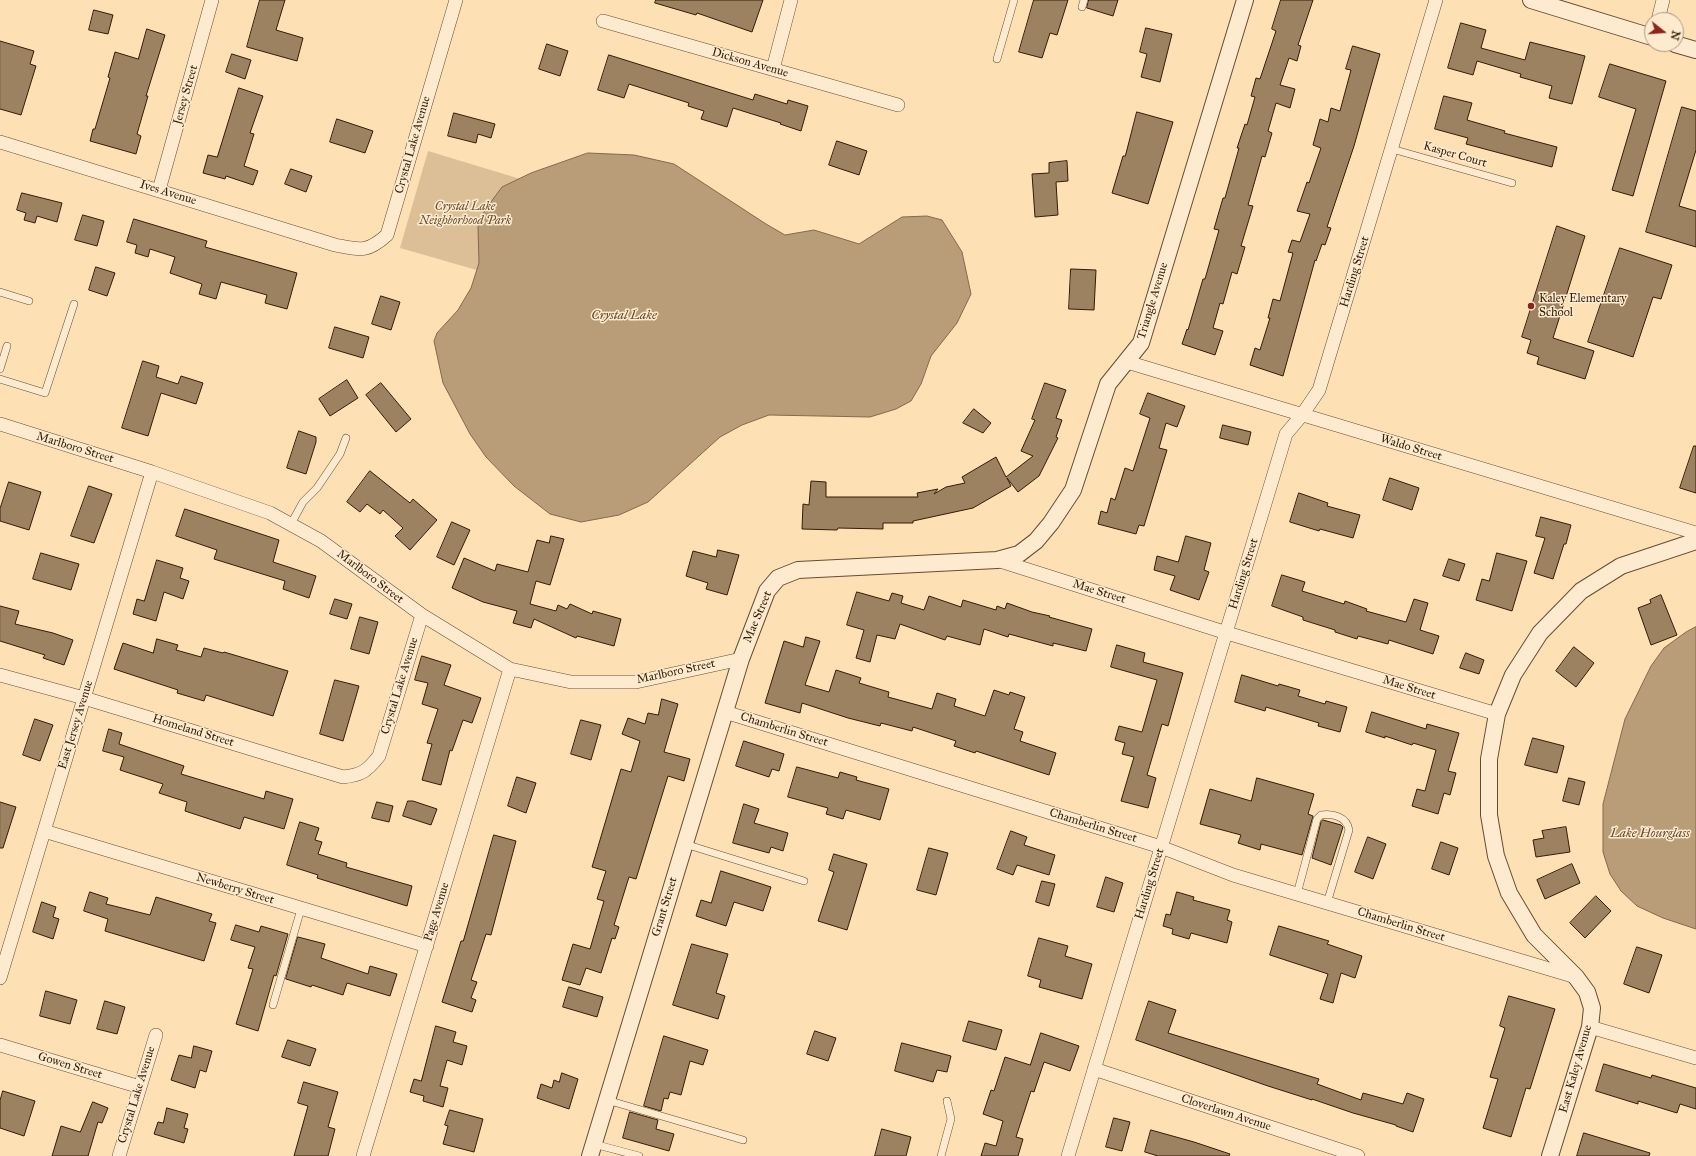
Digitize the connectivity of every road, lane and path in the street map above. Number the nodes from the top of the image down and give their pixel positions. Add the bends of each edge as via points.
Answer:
1 (212, 0) edge
2 (456, 0) edge
3 (791, 0) edge
4 (1014, 0) edge
5 (1245, 0) edge
6 (1436, 0) edge
7 (1531, 0) edge
8 (1664, 0) edge
9 (1550, 3) edge
10 (1660, 12) edge
11 (603, 21) dead end
12 (1644, 34) edge
13 (1684, 47) edge
14 (1696, 50) edge
15 (997, 59) dead end
16 (773, 69) junction
17 (898, 105) dead end
18 (0, 142) edge
19 (1392, 149) junction
20 (1512, 183) dead end
21 (159, 190) junction
22 (335, 245) joint
23 (0, 292) edge
24 (29, 301) dead end
25 (74, 304) dead end
26 (7, 346) dead end
27 (1127, 362) junction
28 (0, 369) edge
29 (0, 379) edge
30 (1302, 415) junction
31 (0, 424) edge
32 (346, 438) dead end
33 (152, 472) junction
34 (291, 524) junction
35 (1696, 533) edge
36 (1696, 541) edge
37 (997, 560) junction
38 (422, 615) junction
39 (1227, 632) junction
40 (741, 658) junction
41 (510, 669) junction
42 (0, 675) edge
43 (84, 698) junction
44 (724, 712) junction
45 (1498, 714) junction
46 (379, 756) joint
47 (44, 831) junction
48 (685, 844) junction
49 (1161, 846) junction
50 (804, 881) dead end
51 (1297, 894) junction
52 (1327, 903) junction
53 (301, 909) junction
54 (426, 946) junction
55 (1576, 977) junction
56 (0, 978) edge
57 (273, 1005) dead end
58 (1590, 1027) junction
59 (156, 1035) dead end
60 (0, 1044) edge
61 (1696, 1058) edge
62 (1094, 1069) junction
63 (140, 1087) junction
64 (607, 1100) junction
65 (947, 1101) dead end
66 (743, 1140) dead end
67 (592, 1150) edge
68 (1333, 1152) edge
69 (119, 1156) edge
70 (363, 1156) edge
71 (639, 1156) edge
72 (941, 1156) edge
73 (1068, 1156) edge
74 (1358, 1156) edge
75 (1550, 1156) edge

1 - 21 street, Jersey Street
2 - 22 street, Crystal Lake Avenue via 387,235 376,245 358,250
3 - 16 street
4 - 15 lane
5 - 27 street, Triangle Avenue via 1141,343
6 - 19 street, Harding Street
7 - 9 street
8 - 10 street
9 - 12 street
11 - 16 street, Dickson Avenue
13 - 14 street
16 - 17 street, Dickson Avenue
18 - 21 street, Ives Avenue
19 - 20 lane, Kasper Court
19 - 30 street, Harding Street via 1319,390
21 - 22 street, Ives Avenue
23 - 24 lane
25 - 29 lane via 45,393
26 - 28 lane
27 - 30 street, Waldo Street
27 - 37 street, Triangle Avenue via 1108,384 1073,490 1036,541 1019,554
30 - 35 street, Waldo Street
30 - 39 street, Harding Street via 1286,434
31 - 33 street, Marlboro Street
32 - 34 lane via 340,454 317,488 303,502
33 - 34 street, Marlboro Street via 270,513
33 - 43 street, East Jersey Avenue
34 - 38 street, Marlboro Street via 321,541
36 - 45 street, East Kaley Avenue via 1621,566 1582,591 1540,632 1514,675
37 - 39 street, Mae Street
37 - 40 street, Mae Street via 798,570 778,578 767,591
38 - 41 street, Marlboro Street
38 - 46 street, Crystal Lake Avenue
39 - 45 street, Mae Street
39 - 49 street, Harding Street
40 - 41 street, Marlboro Street via 636,682 571,682
40 - 44 street, Grant Street
41 - 54 street, Page Avenue
42 - 43 street, Homeland Street
43 - 46 street, Homeland Street via 342,777 357,776 369,769
43 - 47 street, East Jersey Avenue
44 - 48 street, Grant Street
44 - 49 street, Chamberlin Street
45 - 55 street, East Kaley Avenue via 1488,759 1489,815 1496,856 1510,893 1534,935
47 - 53 street, Newberry Street
47 - 56 street, East Jersey Avenue
48 - 50 lane
48 - 64 street, Grant Street
49 - 51 street, Chamberlin Street via 1233,875
49 - 62 street, Harding Street
51 - 52 street, Chamberlin Street
51 - 52 lane via 1317,819 1328,814 1344,819 1349,830
52 - 55 street, Chamberlin Street
53 - 54 street, Newberry Street
53 - 57 lane
54 - 70 street, Page Avenue
55 - 58 street, East Kaley Avenue via 1587,992 1592,1008
58 - 61 street
58 - 75 street, East Kaley Avenue
59 - 63 street, Crystal Lake Avenue
60 - 63 street, Gowen Street
62 - 68 street, Cloverlawn Avenue
62 - 73 street, Harding Street
63 - 69 street, Crystal Lake Avenue
64 - 66 lane
64 - 67 street, Grant Street
65 - 72 lane via 951,1119
67 - 71 lane
68 - 74 street, Cloverlawn Avenue

